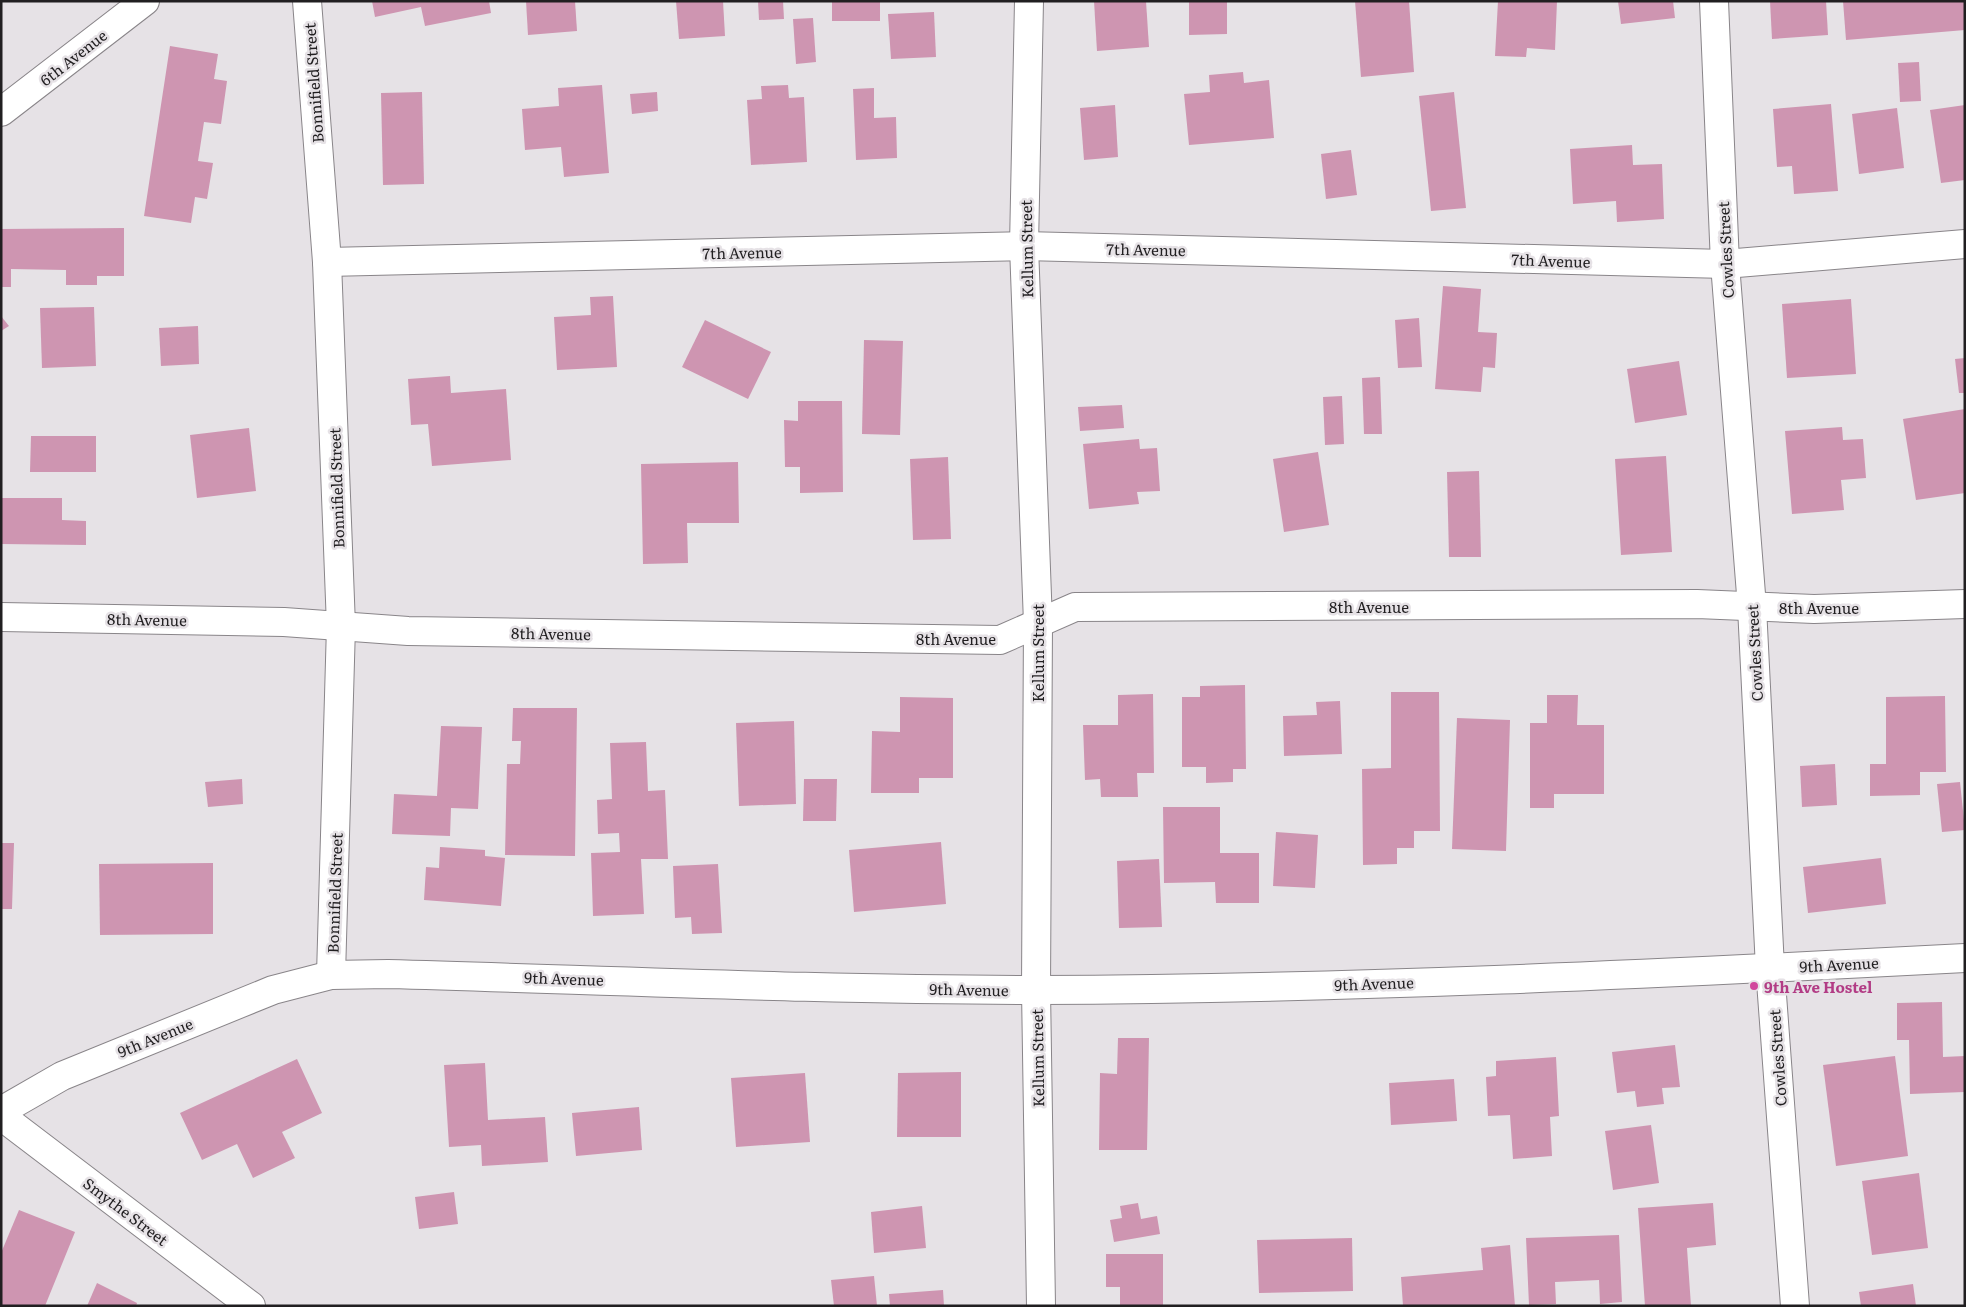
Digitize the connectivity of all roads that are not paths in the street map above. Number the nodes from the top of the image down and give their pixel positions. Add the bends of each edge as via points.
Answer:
1 (144, 1) edge
2 (307, 1) edge
3 (1030, 1) edge
4 (1714, 1) edge
5 (1, 112) edge
6 (1965, 244) edge
7 (1024, 246) junction
8 (327, 262) junction
9 (1725, 264) junction
10 (1965, 604) edge
11 (1752, 607) junction
12 (1, 617) edge
13 (1038, 623) junction
14 (341, 626) junction
15 (1965, 958) edge
16 (1770, 968) junction
17 (331, 975) junction
18 (1036, 990) junction
19 (1, 1111) edge
20 (1, 1116) edge
21 (251, 1306) edge
22 (1041, 1306) edge
23 (1795, 1306) edge

1 - 5 street, 6th Avenue
2 - 8 street, Bonnifield Street
3 - 7 street, Kellum Street
4 - 9 street, Cowles Street
6 - 9 street, 7th Avenue
7 - 8 street, 7th Avenue
7 - 9 street, 7th Avenue
7 - 13 street, Kellum Street
8 - 14 street, Bonnifield Street
9 - 11 street, Cowles Street
10 - 11 street, 8th Avenue via 1814,609
11 - 13 street, 8th Avenue via 1697,604 1075,606
11 - 16 street, Cowles Street
12 - 14 street, 8th Avenue
13 - 14 street, 8th Avenue via 1000,640 408,631
13 - 18 street, Kellum Street
14 - 17 street, Bonnifield Street
15 - 16 street, 9th Avenue
16 - 18 street, 9th Avenue via 1239,988
16 - 23 street, Cowles Street
17 - 18 street, 9th Avenue
17 - 19 street, 9th Avenue via 273,990 62,1076
18 - 22 street, Kellum Street
20 - 21 street, Smythe Street

